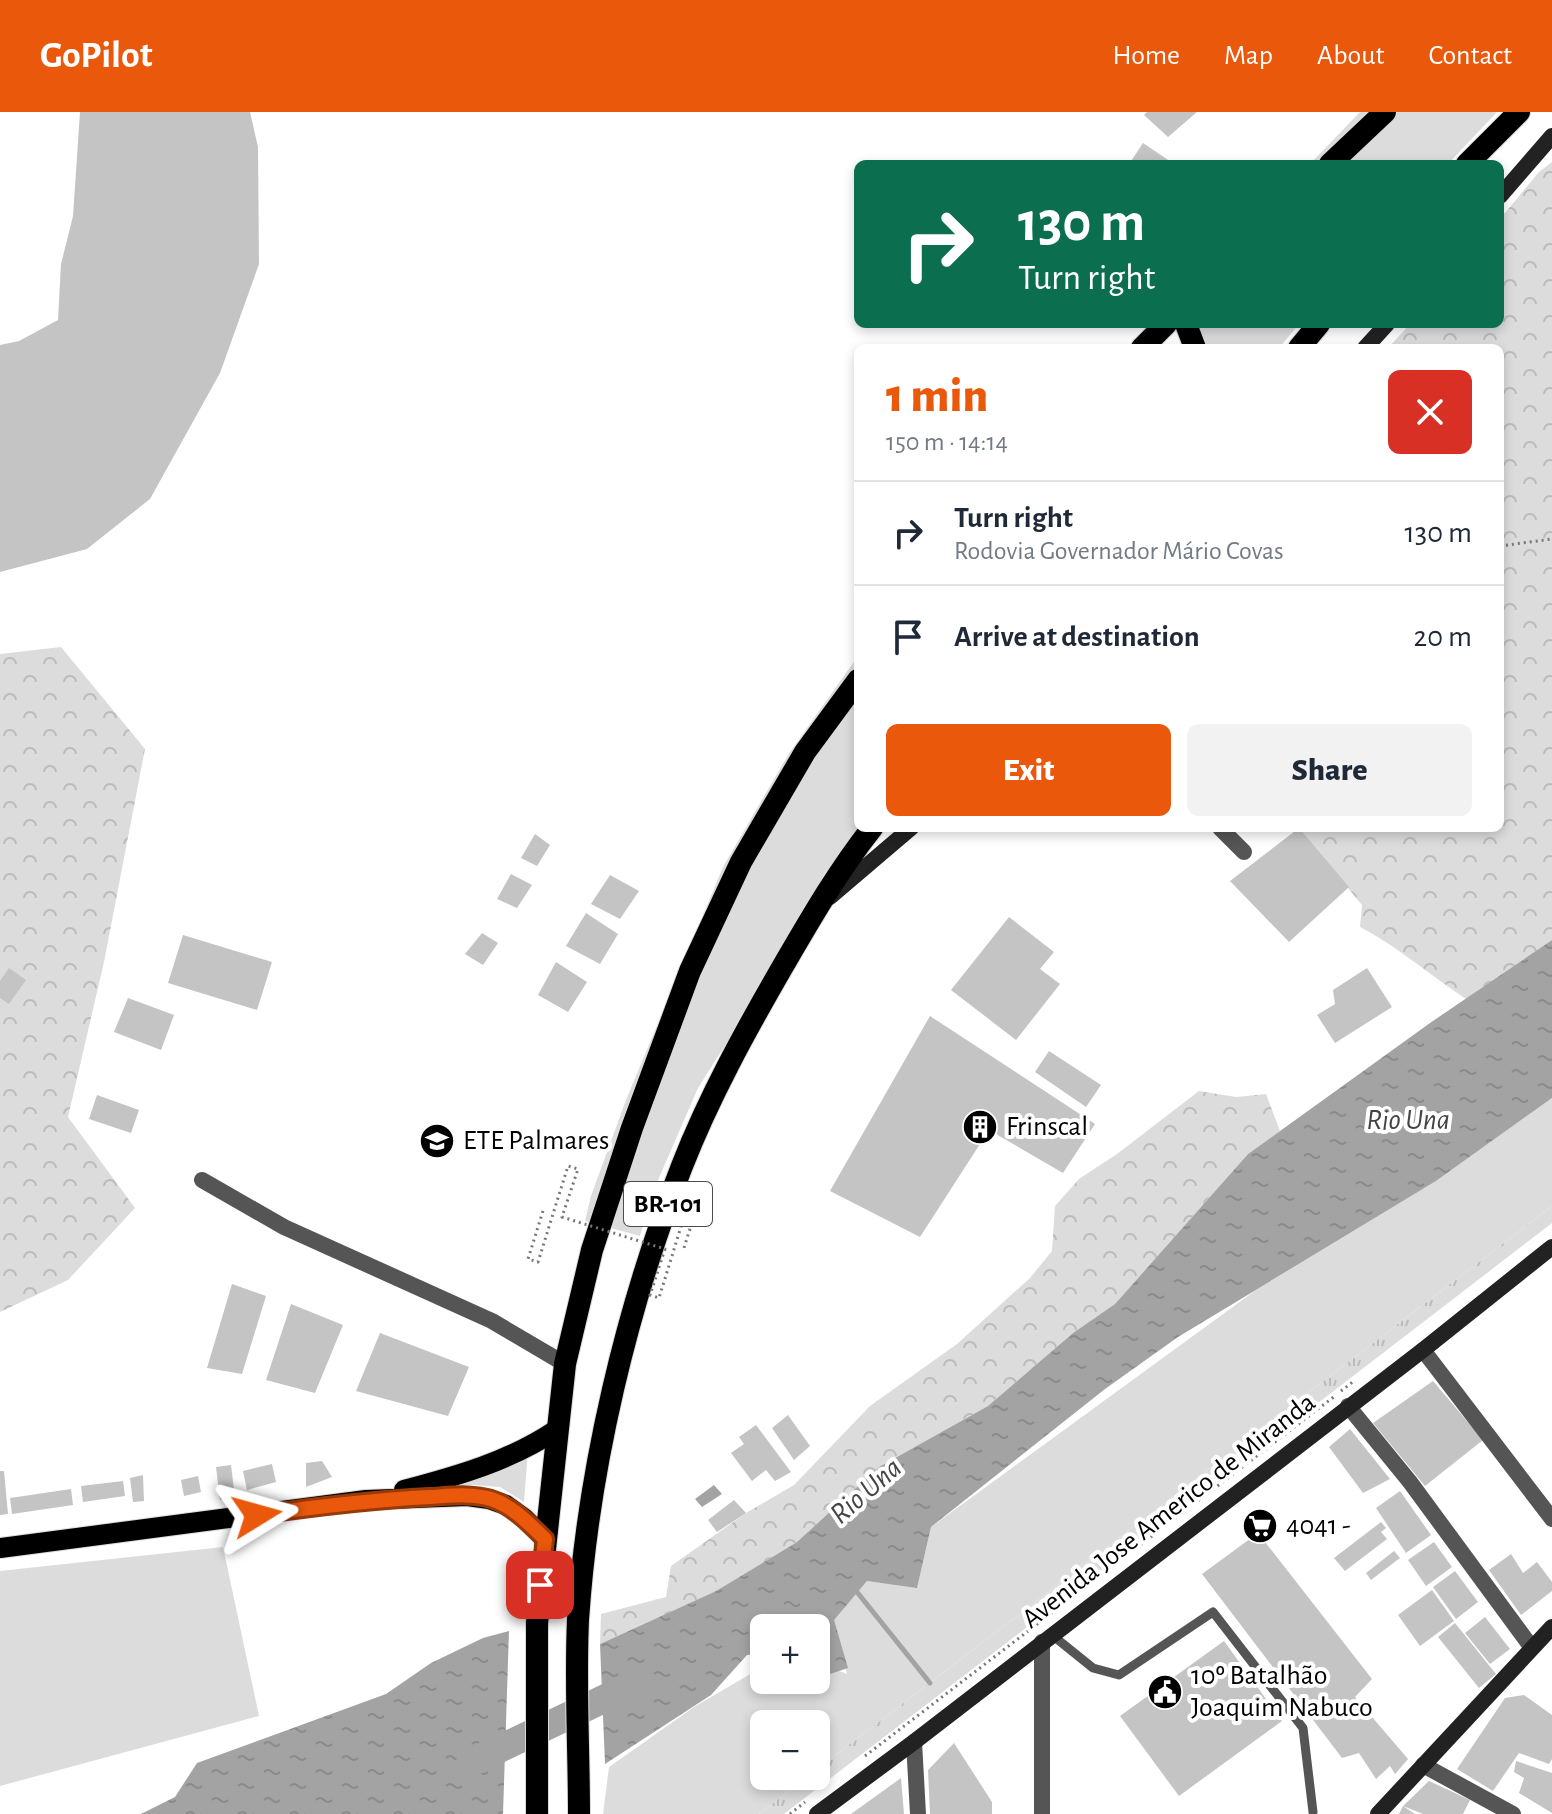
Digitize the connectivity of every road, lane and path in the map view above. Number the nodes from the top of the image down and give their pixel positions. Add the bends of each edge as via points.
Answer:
1 (1385, 112) edge
2 (1519, 112) edge
3 (1552, 136) edge
4 (1334, 160) edge
5 (1471, 160) edge
6 (1504, 191) edge
7 (1162, 328) edge
8 (1316, 328) edge
9 (1383, 328) edge
10 (1146, 344) edge
11 (1302, 344) edge
12 (1369, 344) edge
13 (1552, 539) edge
14 (1504, 545) edge
15 (854, 685) edge
16 (869, 832) edge
17 (906, 832) edge
18 (1224, 832) edge
19 (1244, 852) dead end
20 (816, 909) junction
21 (202, 1180) dead end
22 (543, 1211) dead end
23 (1552, 1247) edge
24 (683, 1251) dead end
25 (1423, 1350) junction
26 (565, 1364) junction
27 (1362, 1375) dead end
28 (1348, 1406) junction
29 (556, 1430) junction
30 (366, 1500) junction
31 (1552, 1519) edge
32 (545, 1539) junction
33 (0, 1548) edge
34 (1552, 1627) edge
35 (1047, 1639) junction
36 (1532, 1648) junction
37 (914, 1742) junction
38 (865, 1757) dead end
39 (1423, 1765) junction
40 (815, 1795) dead end
41 (1313, 1812) edge
42 (537, 1814) edge
43 (579, 1814) edge
44 (790, 1814) edge
45 (817, 1814) edge
46 (918, 1814) edge
47 (1043, 1814) edge
48 (1378, 1814) edge
49 (1513, 1814) edge

1 - 4 highway
2 - 5 highway
3 - 6 main road
7 - 10 highway
8 - 11 highway
9 - 12 main road
13 - 14 path
15 - 26 highway, BR-101 via 805,752 741,862 690,971 592,1250
16 - 20 highway, BR-101
17 - 20 main road
18 - 19 street
20 - 43 highway, BR-101 via 707,1108 682,1165 630,1322 611,1402 578,1623
21 - 26 street via 284,1227 492,1321
22 - 24 path, bridge via 528,1259 538,1262 568,1166 578,1169 562,1217 665,1249 650,1295 659,1298 692,1191 701,1194
23 - 25 main road, Avenida Jose Americo de Miranda
25 - 28 main road, Avenida Jose Americo de Miranda
25 - 31 street
26 - 29 highway, BR-101
27 - 38 path
28 - 35 main road, Avenida Jose Americo de Miranda
28 - 36 street
29 - 30 main road via 495,1462
29 - 32 highway, BR-101
30 - 32 main road via 489,1499 506,1505
30 - 33 main road
32 - 42 highway, BR-101 via 537,1623
34 - 36 main road
35 - 37 main road, Avenida Jose Americo de Miranda
35 - 41 lane via 1093,1668 1119,1675 1213,1612 1303,1728
35 - 47 street
36 - 39 main road
37 - 45 main road, Avenida Jose Americo de Miranda
37 - 46 street
39 - 48 main road
39 - 49 street
40 - 44 path

